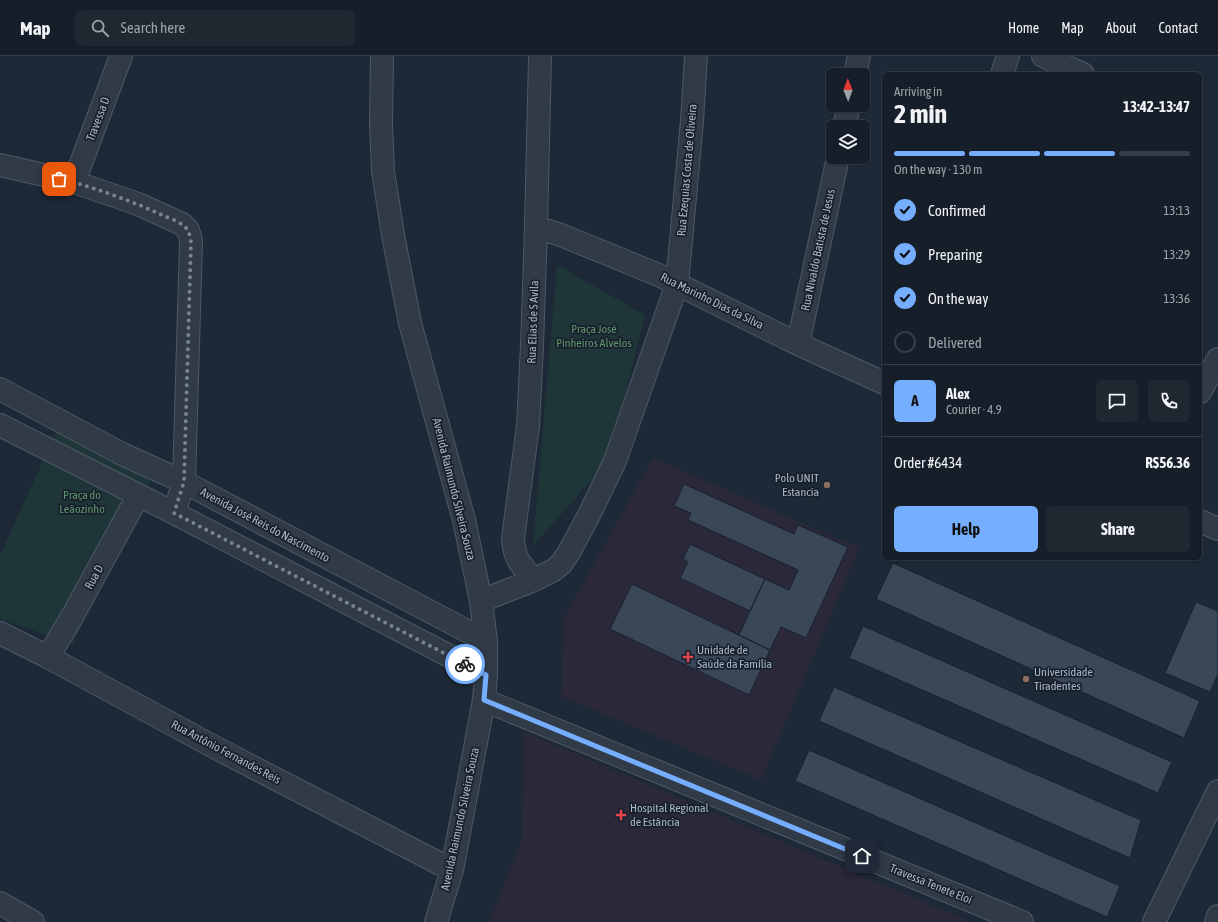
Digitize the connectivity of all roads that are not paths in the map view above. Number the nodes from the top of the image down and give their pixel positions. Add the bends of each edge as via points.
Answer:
1 (121, 56) edge
2 (382, 56) edge
3 (540, 56) edge
4 (696, 56) edge
5 (859, 56) edge
6 (1008, 56) edge
7 (1043, 56) edge
8 (856, 68) edge
9 (1003, 72) edge
10 (1079, 72) edge
11 (837, 164) edge
12 (0, 165) edge
13 (74, 182) junction
14 (536, 227) junction
15 (678, 284) junction
16 (798, 344) junction
17 (1218, 358) edge
18 (882, 382) edge
19 (1202, 388) edge
20 (0, 389) edge
21 (0, 425) edge
22 (184, 482) junction
23 (138, 496) junction
24 (174, 513) junction
25 (1202, 522) edge
26 (1218, 528) edge
27 (534, 580) junction
28 (481, 601) junction
29 (0, 634) edge
30 (486, 641) junction
31 (48, 657) junction
32 (486, 675) junction
33 (484, 700) junction
34 (1218, 791) edge
35 (1212, 821) edge
36 (452, 870) junction
37 (0, 903) edge
38 (1218, 916) edge
39 (33, 922) edge
40 (436, 922) edge
41 (1022, 922) edge
42 (1154, 922) edge
43 (1216, 922) edge

1 - 13 street, Travessa D
2 - 28 street, Avenida Raimundo Silveira Souza via 383,171 393,236 410,323 464,520
3 - 14 street, Rua Elias de S Avila
4 - 15 street, Rua Ezequias Costa de Oliveira
5 - 8 street
6 - 9 street
7 - 10 street
11 - 16 street, Rua Nivaldo Batista de Jesus
12 - 13 street
13 - 22 street via 138,204 182,224 188,230 191,242
14 - 15 street, Rua Marinho Dias da Silva via 569,238
14 - 27 street, Rua Elias de S Avila via 528,426 513,538 518,562
15 - 16 street, Rua Marinho Dias da Silva
15 - 27 street, Rua Ezequias Costa de Oliveira via 615,461 592,510 561,564
16 - 18 street, Rua Marinho Dias da Silva
17 - 19 street
20 - 22 street, Avenida José Reis do Nascimento via 122,454
21 - 23 street
22 - 24 street
22 - 30 street, Avenida José Reis do Nascimento
23 - 24 street
23 - 31 street, Rua D
24 - 32 street
25 - 26 street
27 - 28 street, Rua Ezequias Costa de Oliveira
28 - 30 street, Avenida Raimundo Silveira Souza
29 - 31 street, Rua Antônio Fernandes Reis
30 - 32 street, Avenida Raimundo Silveira Souza
31 - 36 street, Rua Antônio Fernandes Reis via 216,748
32 - 33 street, Avenida Raimundo Silveira Souza
33 - 36 street, Avenida Raimundo Silveira Souza
33 - 41 street, Travessa Tenete Eloi
34 - 35 street
35 - 42 street
36 - 40 street, Avenida Raimundo Silveira Souza
37 - 39 street
38 - 43 street

